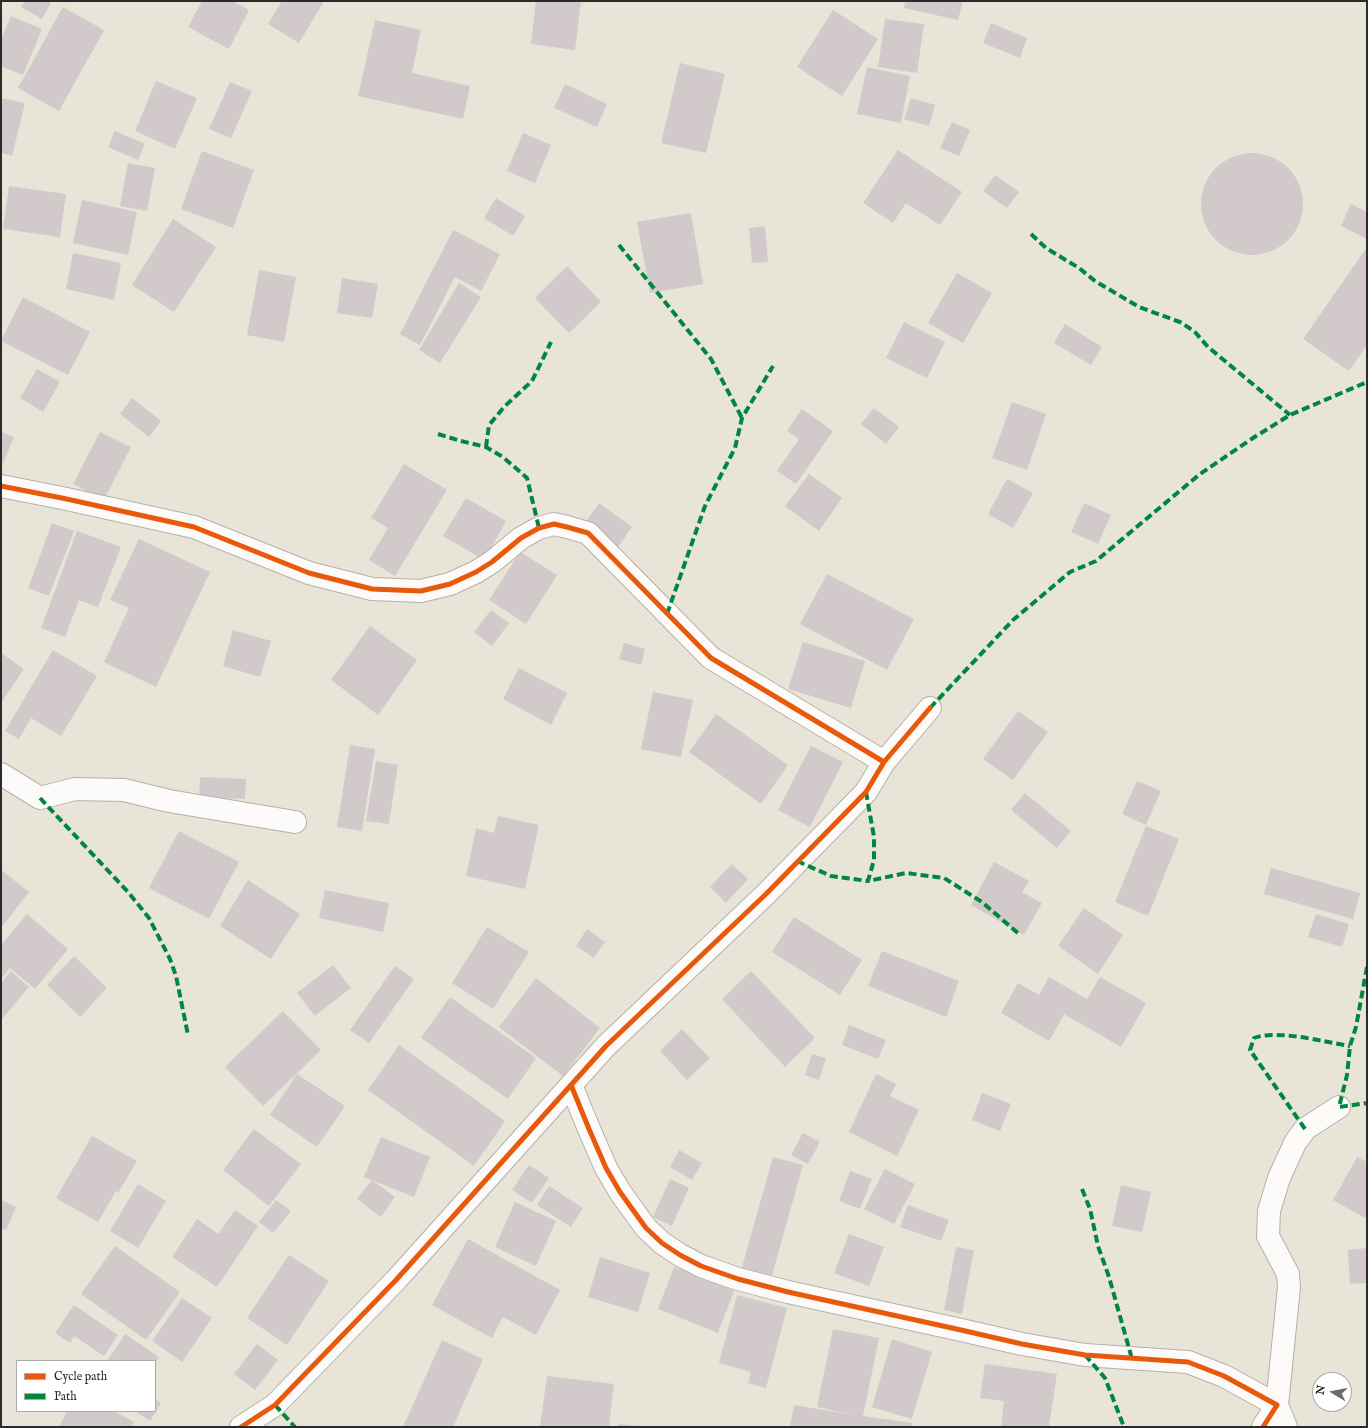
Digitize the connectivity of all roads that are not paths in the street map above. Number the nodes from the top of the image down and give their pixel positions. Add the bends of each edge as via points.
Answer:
1 (1, 486) edge
2 (930, 708) dead end
3 (884, 762) junction
4 (1, 774) edge
5 (295, 822) dead end
6 (571, 1085) junction
7 (1339, 1107) dead end
8 (1277, 1405) junction
9 (241, 1427) edge
10 (1263, 1427) edge
11 (1286, 1427) edge

1 - 3 street via 194,527 310,573 372,589 421,591 450,584 492,562 521,538 539,528 554,524 588,533 711,658
2 - 3 street
3 - 6 street via 866,792 766,894 606,1046
4 - 5 street via 40,798 75,789 124,790 169,801
6 - 8 street via 594,1142 620,1192 646,1228 662,1243 701,1266 788,1292 1022,1344 1085,1355 1188,1362 1224,1376
6 - 9 street via 396,1280 275,1405
7 - 8 street via 1305,1129 1294,1142 1278,1178 1269,1212 1268,1236 1288,1274 1289,1287
8 - 10 street
8 - 11 street

